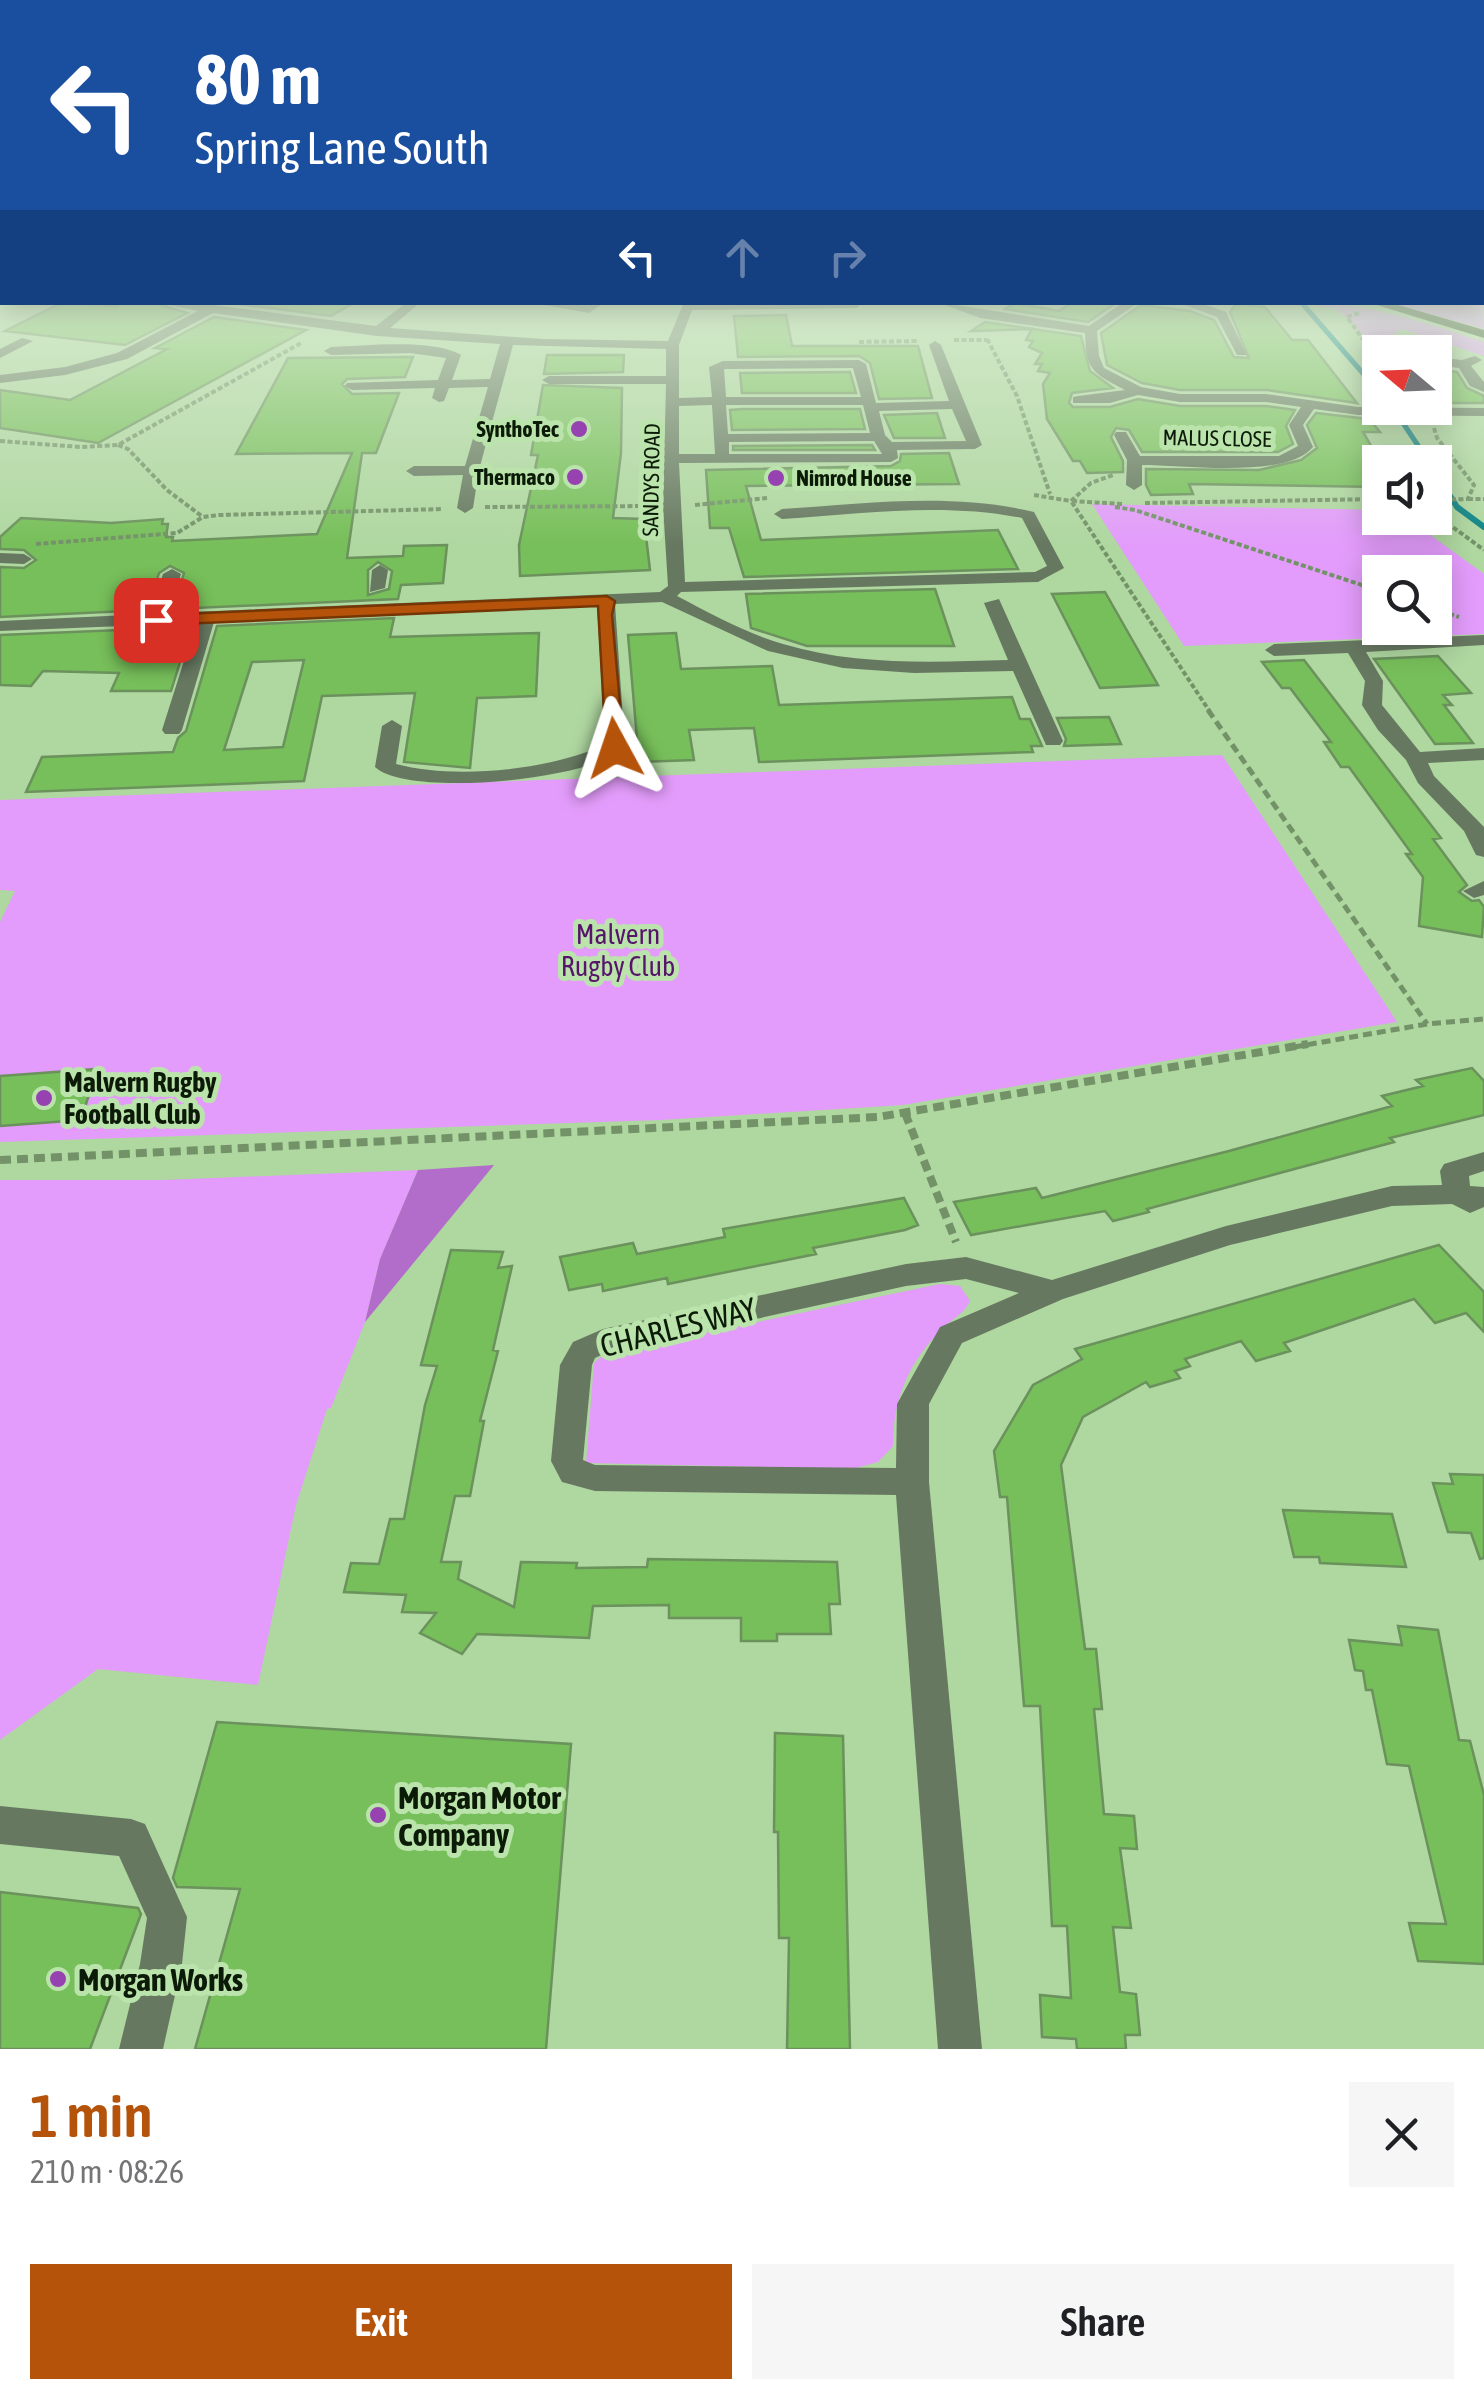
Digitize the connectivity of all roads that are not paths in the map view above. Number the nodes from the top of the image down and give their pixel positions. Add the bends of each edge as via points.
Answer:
1 (127, 354) edge
2 (442, 354) edge
3 (504, 354) edge
4 (674, 354) edge
5 (856, 354) edge
6 (938, 354) edge
7 (1092, 354) edge
8 (1452, 362) edge
9 (859, 364) junction
10 (0, 379) edge
11 (549, 380) dead end
12 (675, 380) junction
13 (494, 383) junction
14 (352, 386) dead end
15 (1484, 388) edge
16 (442, 391) junction
17 (1137, 391) junction
18 (1078, 400) dead end
19 (718, 401) junction
20 (674, 402) junction
21 (870, 404) junction
22 (957, 405) junction
23 (1309, 406) junction
24 (1484, 412) edge
25 (1121, 435) dead end
26 (721, 438) junction
27 (883, 442) junction
28 (673, 458) junction
29 (722, 458) junction
30 (1135, 460) junction
31 (470, 470) junction
32 (414, 471) dead end
33 (1134, 485) dead end
34 (464, 508) road end
35 (782, 514) dead end
36 (29, 551) road end
37 (0, 558) edge
38 (172, 574) dead end
39 (671, 592) junction
40 (993, 603) dead end
41 (606, 608) junction
42 (206, 618) junction
43 (156, 620) junction
44 (446, 622) dead end
45 (0, 626) edge
46 (1484, 640) edge
47 (1354, 647) junction
48 (1274, 650) dead end
49 (1020, 665) junction
50 (392, 726) dead end
51 (172, 730) dead end
52 (1053, 741) dead end
53 (1484, 754) edge
54 (1414, 758) junction
55 (1484, 850) edge
56 (1484, 1161) edge
57 (1475, 1201) edge
58 (1052, 1290) junction
59 (912, 1482) junction
60 (0, 1825) edge
61 (141, 2049) edge
62 (960, 2049) edge

1 - 10 street
2 - 16 street via 454,355
3 - 13 street
4 - 12 street, SANDYS ROAD
5 - 9 street
6 - 22 street
7 - 17 street via 1098,370
8 - 15 street via 1469,362
9 - 19 street via 723,365 716,367
9 - 21 street
11 - 12 street
12 - 20 street, SANDYS ROAD
13 - 16 street
13 - 31 street
14 - 16 street
17 - 18 street
17 - 23 street
19 - 20 street
19 - 21 street
19 - 26 street
20 - 28 street, SANDYS ROAD
21 - 22 street
21 - 27 street
22 - 27 street via 975,446
23 - 24 street
23 - 30 street, MALUS CLOSE via 1296,425 1306,447 1281,461
25 - 30 street
26 - 27 street
26 - 29 street
27 - 29 street via 891,458
28 - 29 street
28 - 39 street, SANDYS ROAD
30 - 33 street
31 - 32 street
31 - 34 street
35 - 39 street via 1002,508 1028,515 1056,568 1038,577
36 - 37 street
38 - 43 street
39 - 41 street
39 - 49 street via 744,636 830,661
40 - 49 street
41 - 42 street
41 - 44 street
41 - 50 street via 615,748 572,766 400,773 385,767
42 - 43 street
42 - 51 street
43 - 45 street
46 - 47 street
47 - 48 street
47 - 54 street via 1374,681 1372,705
49 - 52 street
53 - 54 street
54 - 55 street via 1424,779 1474,828
56 - 57 street via 1454,1170
57 - 58 street via 1392,1196 1226,1236
58 - 59 street via 951,1336 913,1404
58 - 59 street, CHARLES WAY via 966,1268 906,1275 603,1341 584,1350 576,1364 567,1460 574,1473
59 - 62 street
60 - 61 street via 131,1838 167,1917

